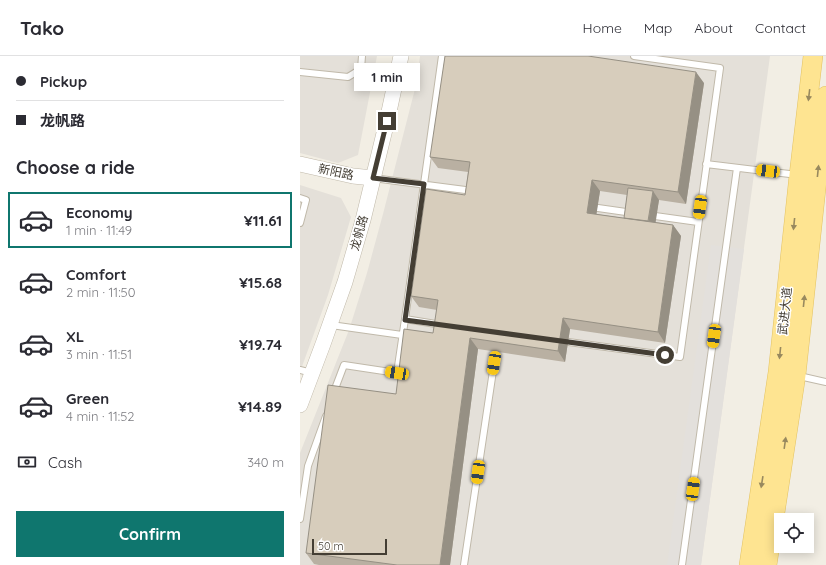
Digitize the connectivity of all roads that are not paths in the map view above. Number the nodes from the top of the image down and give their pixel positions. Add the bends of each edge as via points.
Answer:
1 (362, 56) edge
2 (401, 56) edge
3 (442, 56) edge
4 (634, 56) edge
5 (813, 56) edge
6 (300, 72) edge
7 (826, 96) edge
8 (300, 164) edge
9 (706, 164) junction
10 (737, 168) junction
11 (798, 175) junction
12 (373, 178) junction
13 (424, 184) junction
14 (479, 191) edge
15 (300, 198) edge
16 (581, 206) edge
17 (698, 222) junction
18 (300, 223) edge
19 (405, 320) junction
20 (330, 325) junction
21 (452, 326) edge
22 (402, 335) junction
23 (498, 340) edge
24 (554, 340) edge
25 (306, 371) edge
26 (796, 375) junction
27 (826, 382) edge
28 (331, 401) edge
29 (300, 405) edge
30 (328, 408) edge
31 (300, 519) edge
32 (464, 565) edge
33 (682, 565) edge
34 (749, 565) edge
35 (767, 565) edge

1 - 6 lane via 361,68 348,78
2 - 12 street, 龙帆路
3 - 13 lane
4 - 9 lane via 720,68
5 -> 11 main road, 武进大道
26 -> 7 main road, 武进大道 via 818,199
8 - 12 street, 新阳路
9 - 10 lane
9 - 17 lane
10 - 11 lane
10 - 33 lane
11 -> 34 main road, 武进大道 via 778,372
12 - 13 lane
12 - 20 street, 龙帆路 via 347,275
13 - 14 lane
13 - 19 lane
15 - 18 lane via 306,200
16 - 17 lane
17 - 24 lane via 680,357
19 - 21 lane
19 - 22 lane
20 - 22 lane
20 - 25 street, 龙帆路
22 - 28 lane via 397,373 344,365
23 - 32 lane
25 - 29 street, 龙帆路
26 - 27 lane
35 -> 26 main road, 武进大道
30 - 31 lane via 308,466

